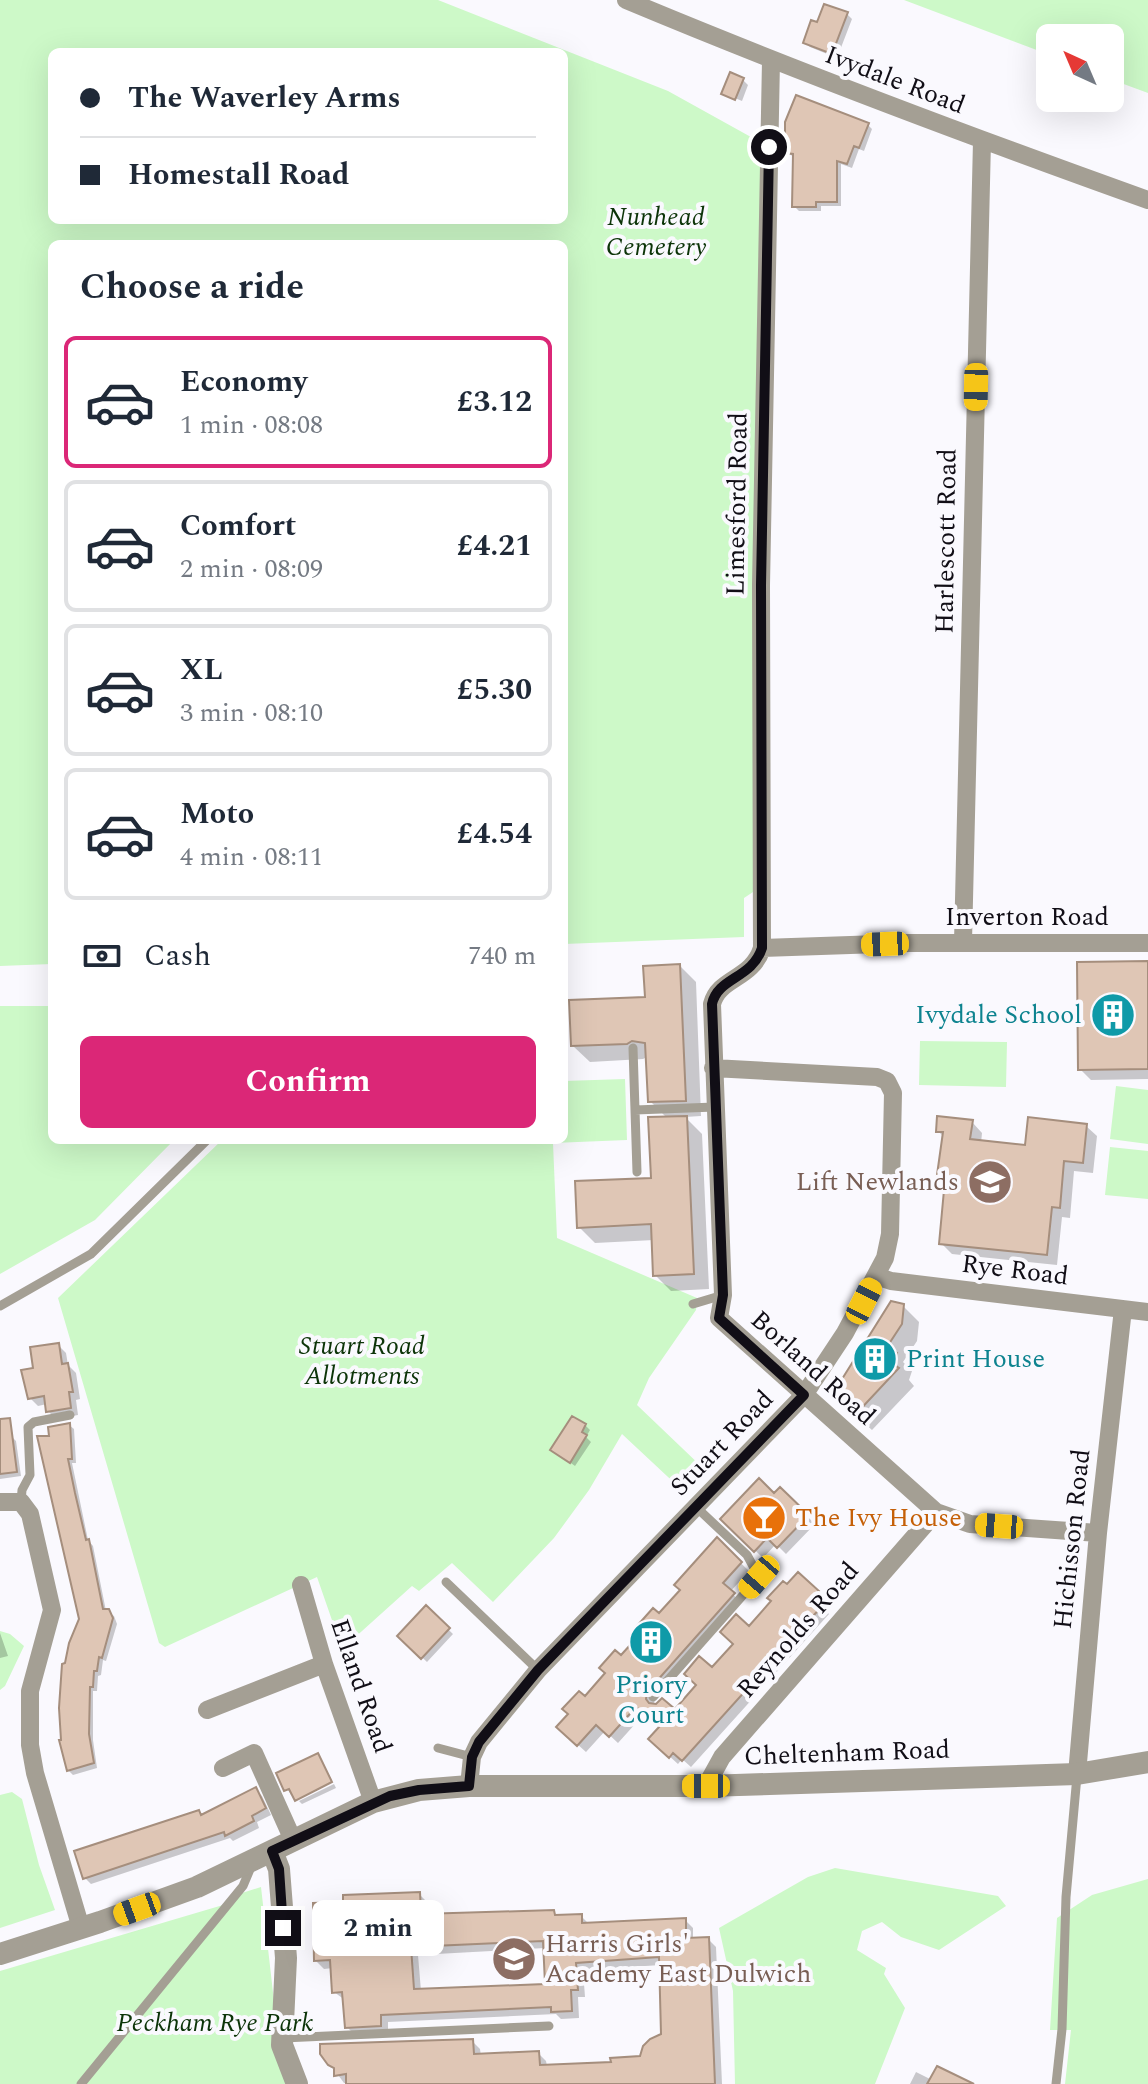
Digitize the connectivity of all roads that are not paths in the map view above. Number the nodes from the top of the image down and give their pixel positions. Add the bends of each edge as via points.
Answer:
1 (626, 0) edge
2 (771, 60) junction
3 (982, 141) junction
4 (1148, 200) edge
5 (963, 942) junction
6 (1148, 943) edge
7 (762, 948) junction
8 (633, 1048) dead end
9 (713, 1068) junction
10 (715, 1107) junction
11 (635, 1110) junction
12 (203, 1144) edge
13 (637, 1172) dead end
14 (876, 1276) junction
15 (723, 1295) junction
16 (693, 1304) dead end
17 (0, 1306) edge
18 (1123, 1309) junction
19 (1148, 1312) edge
20 (804, 1395) junction
21 (70, 1415) dead end
22 (0, 1502) edge
23 (21, 1502) junction
24 (696, 1507) junction
25 (936, 1512) junction
26 (1098, 1533) junction
27 (446, 1582) dead end
28 (301, 1585) dead end
29 (324, 1664) junction
30 (538, 1670) junction
31 (653, 1697) dead end
32 (207, 1710) dead end
33 (438, 1748) dead end
34 (472, 1757) junction
35 (1148, 1762) edge
36 (223, 1768) dead end
37 (1077, 1774) junction
38 (469, 1786) junction
39 (706, 1786) junction
40 (373, 1802) junction
41 (293, 1840) junction
42 (263, 1856) junction
43 (81, 1928) junction
44 (0, 1954) edge
45 (549, 2026) dead end
46 (283, 2038) junction
47 (81, 2084) edge
48 (297, 2084) edge
49 (1056, 2084) edge

1 - 2 street, Ivydale Road
2 - 3 street, Ivydale Road
2 - 7 street, Limesford Road via 761,585
3 - 4 street, Ivydale Road
3 - 5 street, Harlescott Road
5 - 6 street, Inverton Road
5 - 7 street, Inverton Road
7 - 9 street, Borland Road via 753,967 714,995
8 - 11 lane
9 - 10 street, Borland Road
9 - 14 street, Stuart Road via 887,1081 893,1093 892,1203 885,1258
10 - 11 lane
10 - 15 street, Borland Road
11 - 13 lane
12 - 17 lane via 91,1254
14 - 18 street, Rye Road
14 - 20 street, Stuart Road
15 - 16 lane
15 - 20 street, Borland Road via 719,1318
18 - 19 street, Rye Road
18 - 26 street, Hichisson Road
20 - 24 street, Stuart Road
20 - 25 street, Borland Road
21 - 23 lane via 28,1427 30,1475
22 - 23 street
23 - 43 street via 30,1514 52,1610 30,1691 30,1745
24 - 30 street, Stuart Road
24 - 31 lane via 747,1555 759,1577
25 - 26 street, Borland Road via 970,1524
25 - 39 street, Reynolds Road via 722,1757
26 - 37 street, Hichisson Road
27 - 30 lane
28 - 29 street, Elland Road
29 - 32 street
29 - 40 street, Elland Road
30 - 34 street, Stuart Road
33 - 34 lane
34 - 38 street, Stuart Road
35 - 37 street, Cheltenham Road
36 - 41 street via 254,1753
37 - 39 street, Cheltenham Road
37 - 49 lane
38 - 39 street, Cheltenham Road
38 - 40 street, Cheltenham Road via 419,1790
40 - 41 street, Cheltenham Road
41 - 42 street, Cheltenham Road
42 - 43 street, Cheltenham Road via 197,1887
42 - 46 street via 279,1869 286,1958
42 - 47 lane
43 - 44 street, Cheltenham Road
45 - 46 lane
46 - 48 street

